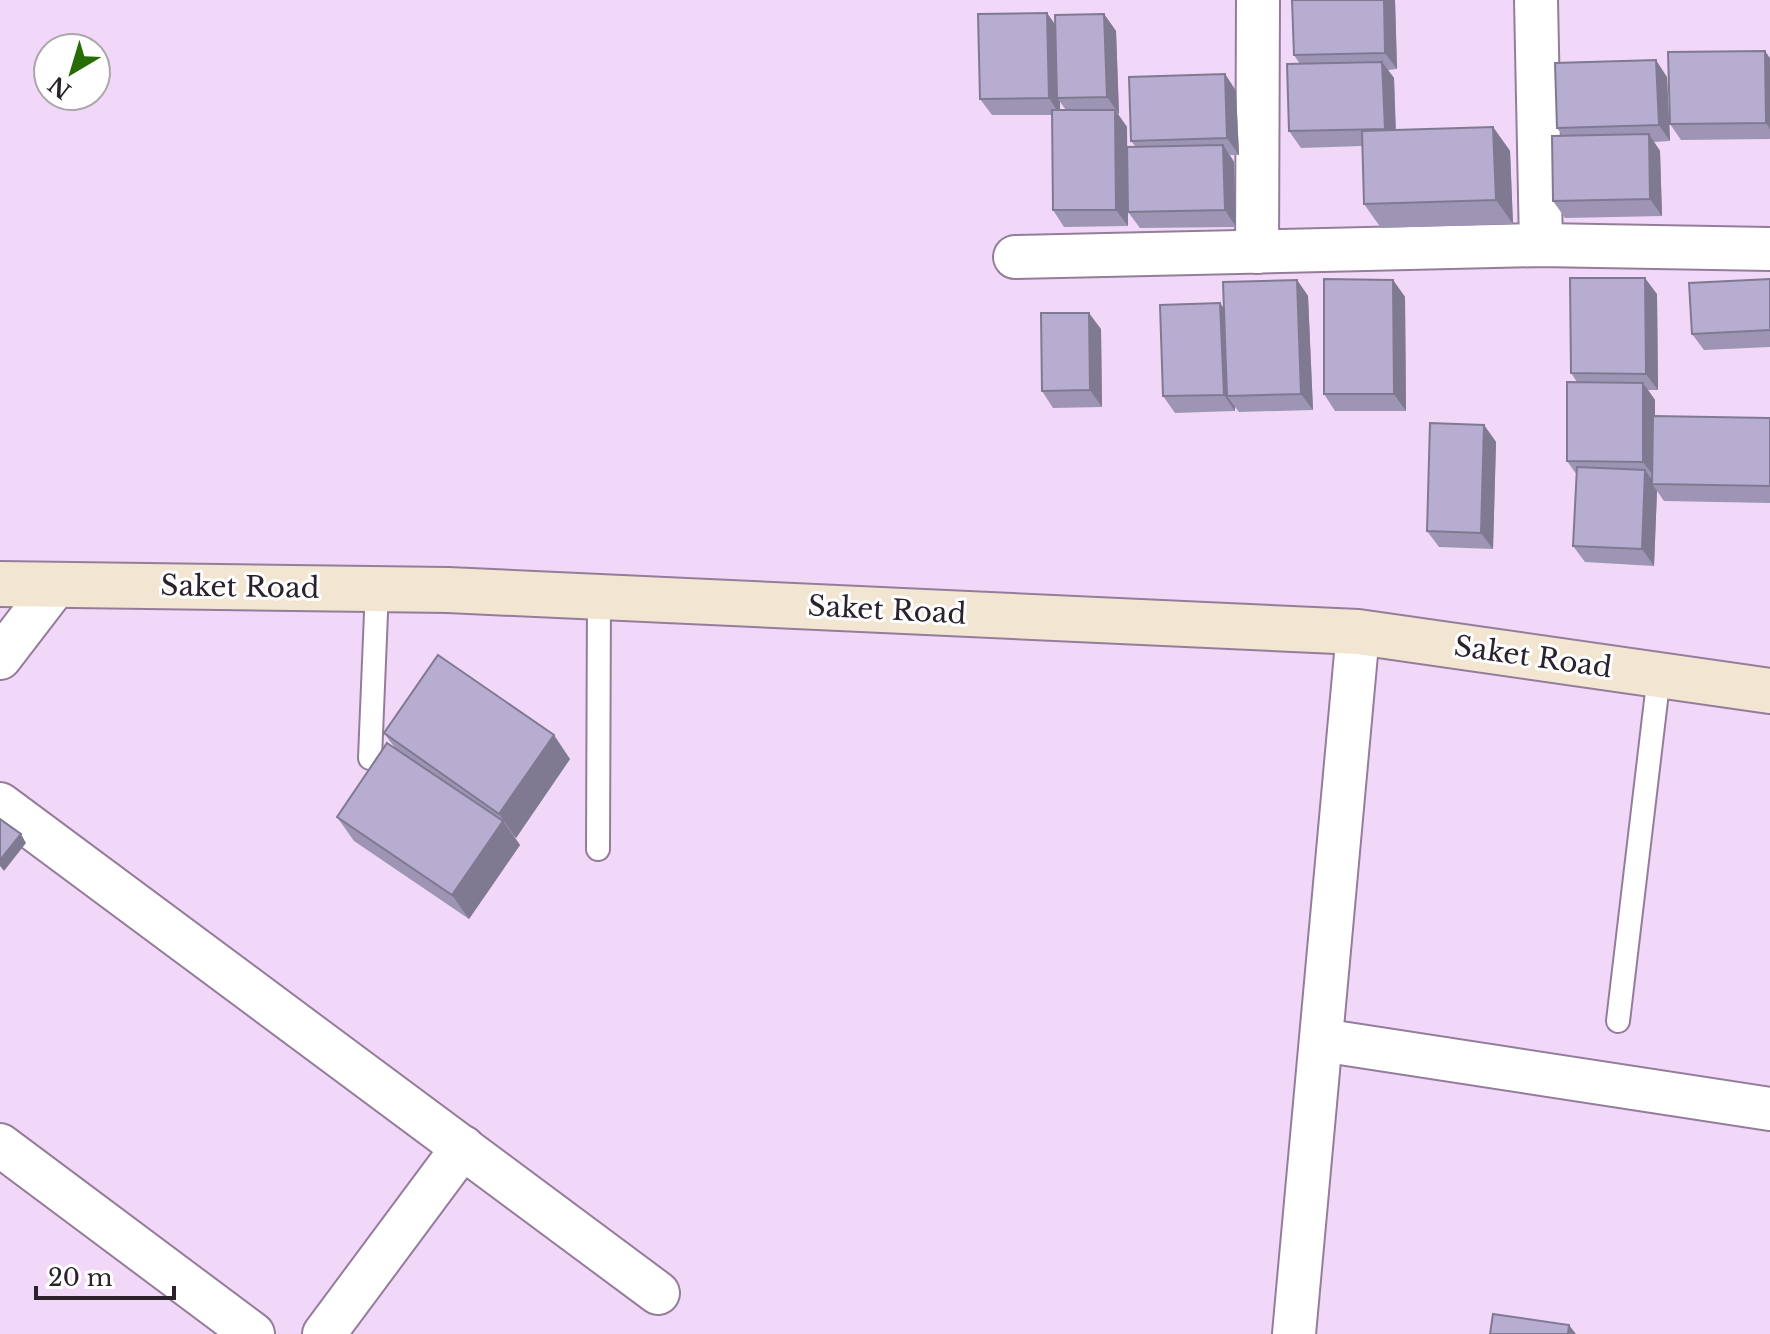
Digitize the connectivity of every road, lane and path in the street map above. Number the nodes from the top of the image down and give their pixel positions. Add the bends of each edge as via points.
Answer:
1 (1258, 0) edge
2 (1536, 0) edge
3 (1541, 245) junction
4 (1770, 249) edge
5 (1257, 252) junction
6 (1015, 257) dead end
7 (56, 585) junction
8 (1, 586) edge
9 (377, 589) junction
10 (599, 597) junction
11 (1358, 632) junction
12 (0, 658) edge
13 (1659, 675) junction
14 (1770, 691) edge
15 (370, 758) dead end
16 (0, 804) edge
17 (598, 849) dead end
18 (1618, 1021) dead end
19 (1321, 1040) junction
20 (1770, 1109) edge
21 (0, 1145) edge
22 (463, 1147) junction
23 (658, 1293) dead end
24 (253, 1334) edge
25 (324, 1334) edge
26 (1294, 1334) edge

1 - 5 street
2 - 3 street
3 - 4 street
3 - 5 street
5 - 6 street
7 - 8 street, Saket Road
7 - 9 street, Saket Road
7 - 12 street
9 - 10 street, Saket Road
9 - 15 lane
10 - 11 street, Saket Road
10 - 17 lane
11 - 13 street, Saket Road
11 - 19 street
13 - 14 street, Saket Road
13 - 18 lane
16 - 22 street
19 - 20 street
19 - 26 street
21 - 24 street
22 - 23 street
22 - 25 street

